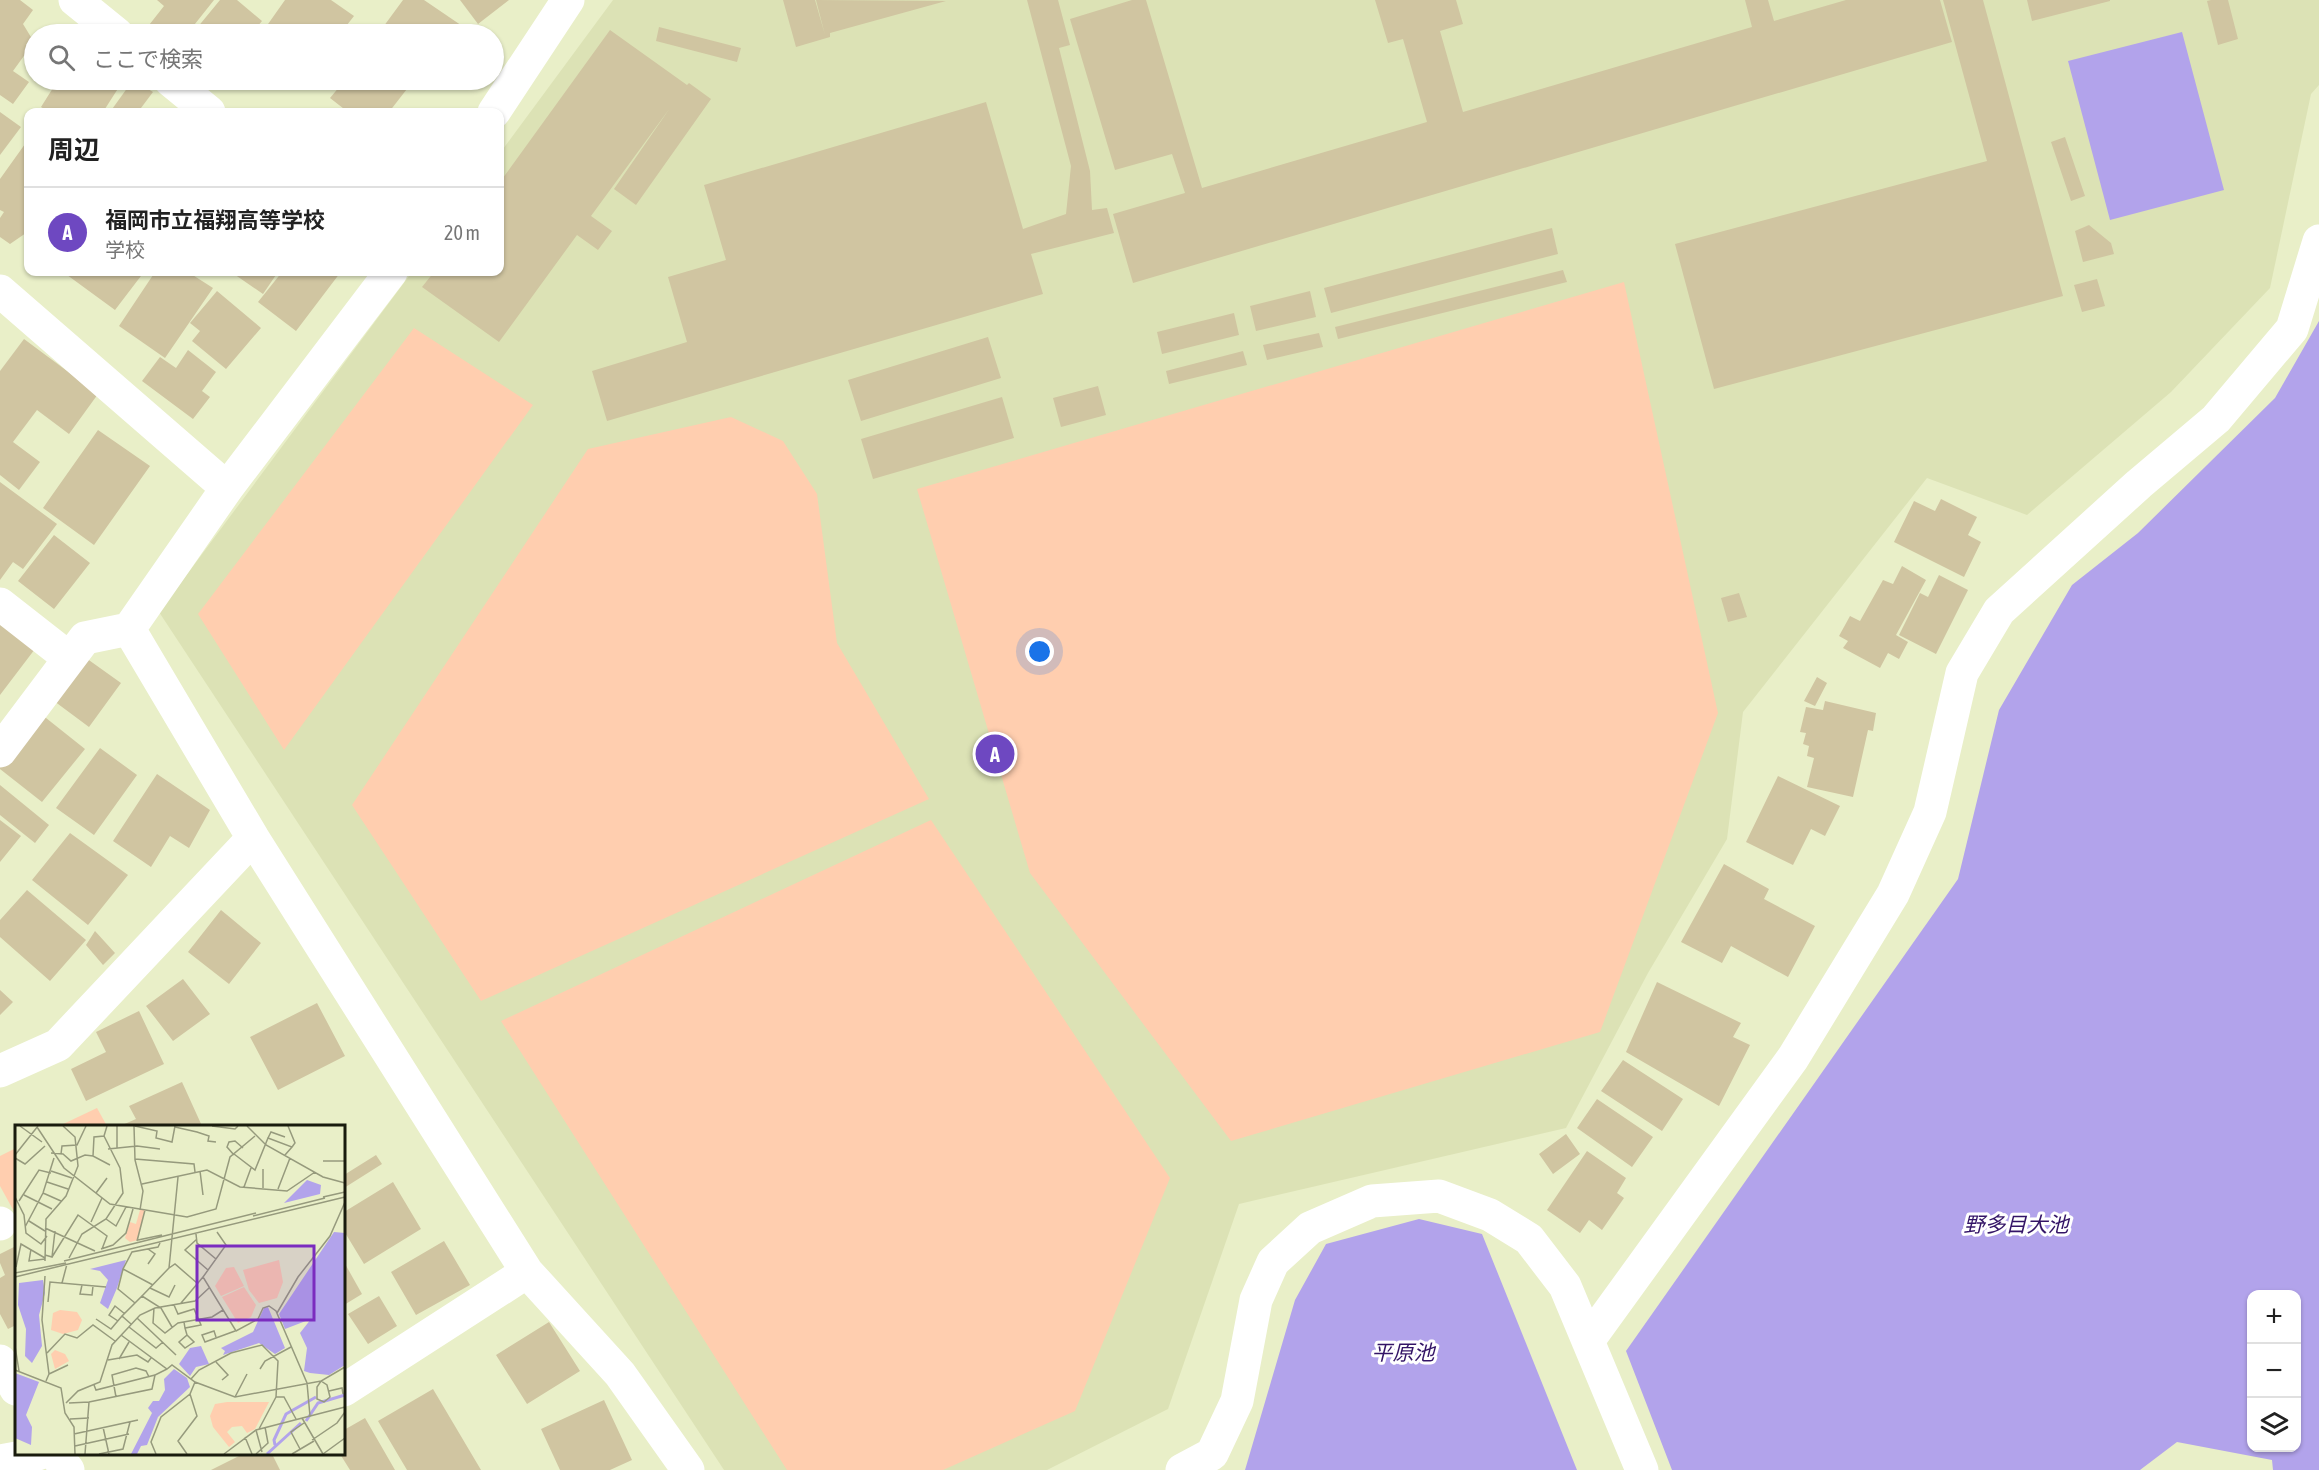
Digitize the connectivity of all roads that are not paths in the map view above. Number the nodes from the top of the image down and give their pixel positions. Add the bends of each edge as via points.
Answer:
1 (75, 0) edge
2 (568, 0) edge
3 (105, 24) edge
4 (182, 90) edge
5 (204, 108) edge
6 (497, 108) edge
7 (2319, 241) edge
8 (388, 276) edge
9 (0, 291) edge
10 (227, 488) junction
11 (0, 604) edge
12 (129, 629) junction
13 (69, 658) junction
14 (2, 744) edge
15 (254, 838) junction
16 (0, 1071) edge
17 (527, 1272) junction
18 (1588, 1341) junction
19 (0, 1361) edge
20 (15, 1387) edge
21 (345, 1389) edge
22 (33, 1455) edge
23 (56, 1455) edge
24 (0, 1461) edge
25 (68, 1470) edge
26 (688, 1470) edge
27 (1182, 1470) edge
28 (1642, 1470) edge

1 - 3 street
2 - 6 street
4 - 5 street
7 - 18 street via 2292,329 2216,419 1999,611 1962,673 1930,813 1893,894 1793,1058
8 - 10 street
9 - 10 street
10 - 12 street
11 - 13 street
12 - 13 street via 84,638
12 - 15 street
13 - 14 street
15 - 16 street via 58,1045
15 - 17 street
17 - 21 street
17 - 26 street via 620,1374
18 - 27 street via 1565,1286 1528,1239 1490,1215 1439,1196 1372,1201 1310,1228 1273,1262 1256,1300 1237,1401 1212,1454
18 - 28 street
19 - 20 street
22 - 24 street
23 - 25 street

